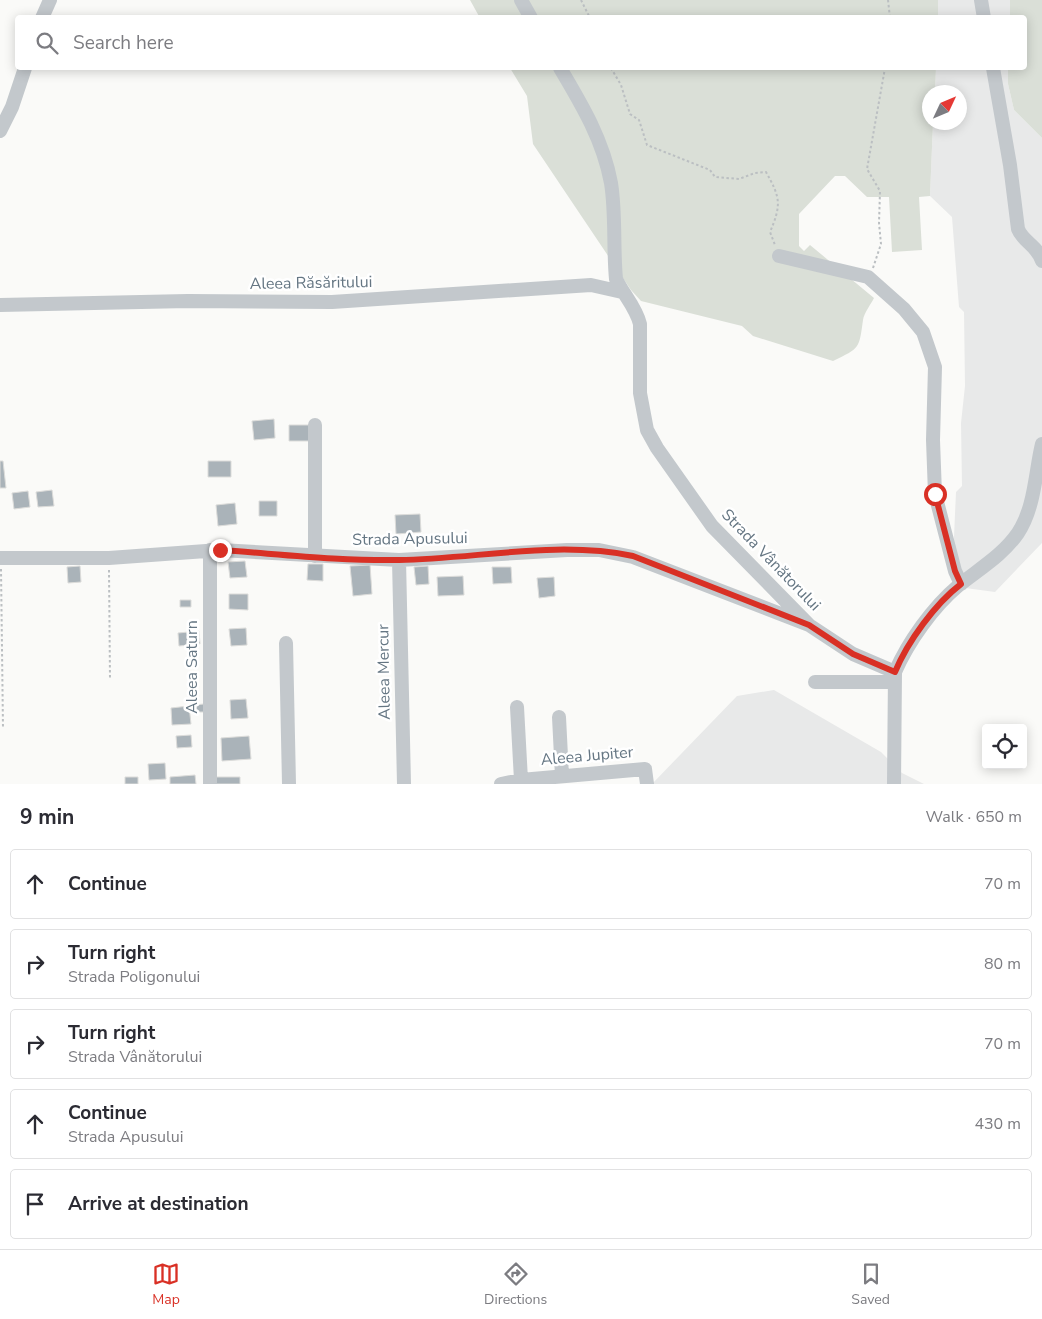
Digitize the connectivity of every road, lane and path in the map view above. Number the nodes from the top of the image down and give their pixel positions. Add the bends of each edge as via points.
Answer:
1 (50, 0) edge
2 (521, 0) edge
3 (581, 0) edge
4 (888, 0) edge
5 (981, 0) edge
6 (43, 15) edge
7 (529, 15) edge
8 (588, 15) edge
9 (890, 15) edge
10 (984, 15) edge
11 (24, 70) edge
12 (561, 70) edge
13 (612, 70) edge
14 (885, 70) edge
15 (993, 70) edge
16 (0, 131) edge
17 (779, 256) joint
18 (1042, 261) edge
19 (868, 277) junction
20 (622, 292) junction
21 (0, 305) edge
22 (315, 425) dead end
23 (1042, 444) edge
24 (210, 550) junction
25 (315, 556) junction
26 (1, 558) edge
27 (109, 558) junction
28 (399, 560) junction
29 (961, 584) junction
30 (809, 625) junction
31 (286, 642) dead end
32 (895, 677) junction
33 (110, 680) dead end
34 (815, 682) dead end
35 (517, 707) dead end
36 (559, 718) dead end
37 (3, 729) dead end
38 (562, 776) junction
39 (519, 781) junction
40 (210, 784) edge
41 (289, 784) edge
42 (404, 784) edge
43 (502, 784) edge
44 (647, 784) edge
45 (894, 784) edge

1 - 6 street
2 - 7 street
3 - 8 path
4 - 9 path
5 - 10 street
11 - 16 street
12 - 20 street, Strada Vânătorului via 584,108 602,148 611,185 616,279
13 - 17 path via 630,114 639,120 647,145 710,170 715,177 739,179 755,172 766,172 779,195 778,213 770,232
14 - 19 path via 867,169 880,191 881,244
15 - 18 street via 1018,229 1039,252
17 - 19 street
19 - 29 street via 914,321 929,347 935,367 935,494
20 - 21 street, Aleea Răsăritului via 591,285 332,302
20 - 30 street, Strada Vânătorului via 637,313 640,324 642,411 647,430 657,448 720,536
22 - 25 street
23 - 29 street via 1027,515 1018,532 1005,548
24 - 25 street, Strada Apusului
24 - 27 street, Strada Apusului
24 - 40 street, Aleea Saturn
25 - 28 street, Strada Apusului
26 - 27 street, Strada Apusului
26 - 37 path
27 - 33 path
28 - 30 street, Strada Apusului via 567,550 633,556
28 - 42 street, Aleea Mercur
29 - 32 street via 913,639
30 - 32 street, Strada Vânătorului
31 - 41 street
32 - 34 street
32 - 45 street
35 - 39 street
36 - 38 street
38 - 39 street, Aleea Jupiter
38 - 44 street, Aleea Jupiter via 645,769
39 - 43 street, Aleea Jupiter

